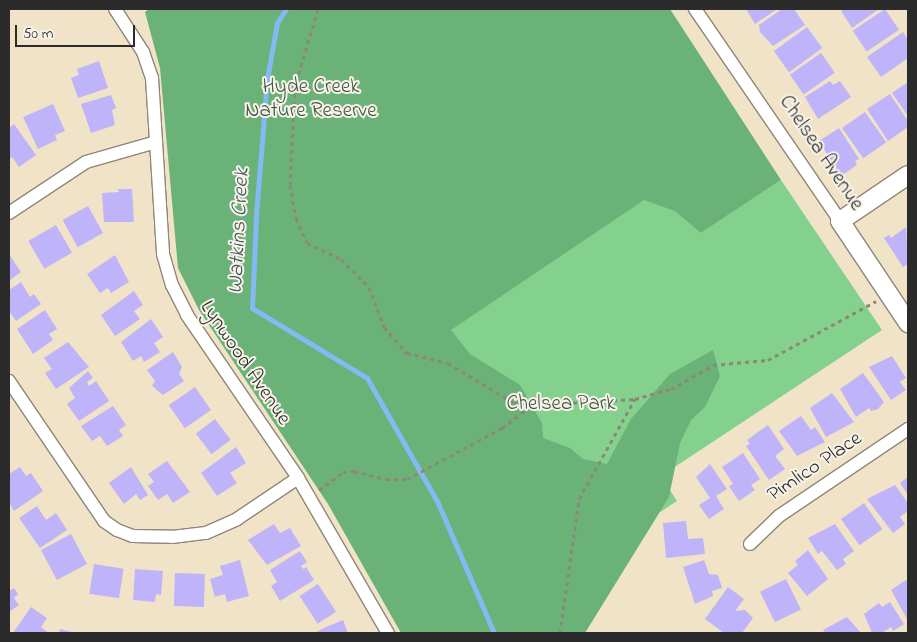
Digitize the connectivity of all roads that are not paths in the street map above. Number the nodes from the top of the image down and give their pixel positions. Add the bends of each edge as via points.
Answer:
1 (115, 9) edge
2 (695, 9) edge
3 (156, 142) junction
4 (908, 175) edge
5 (9, 213) edge
6 (840, 221) junction
7 (908, 323) edge
8 (9, 381) edge
9 (908, 430) edge
10 (298, 478) junction
11 (750, 544) dead end
12 (388, 633) edge

1 - 3 street, Lynwood Avenue via 148,63 154,94
2 - 6 street, Chelsea Avenue
3 - 5 street via 86,162
3 - 10 street, Lynwood Avenue via 163,254 172,285 188,315
4 - 6 street
6 - 7 street, Chelsea Avenue
8 - 10 street via 104,521 132,536 172,537 206,533 237,520
9 - 11 street, Pimlico Place via 779,516
10 - 12 street, Lynwood Avenue

